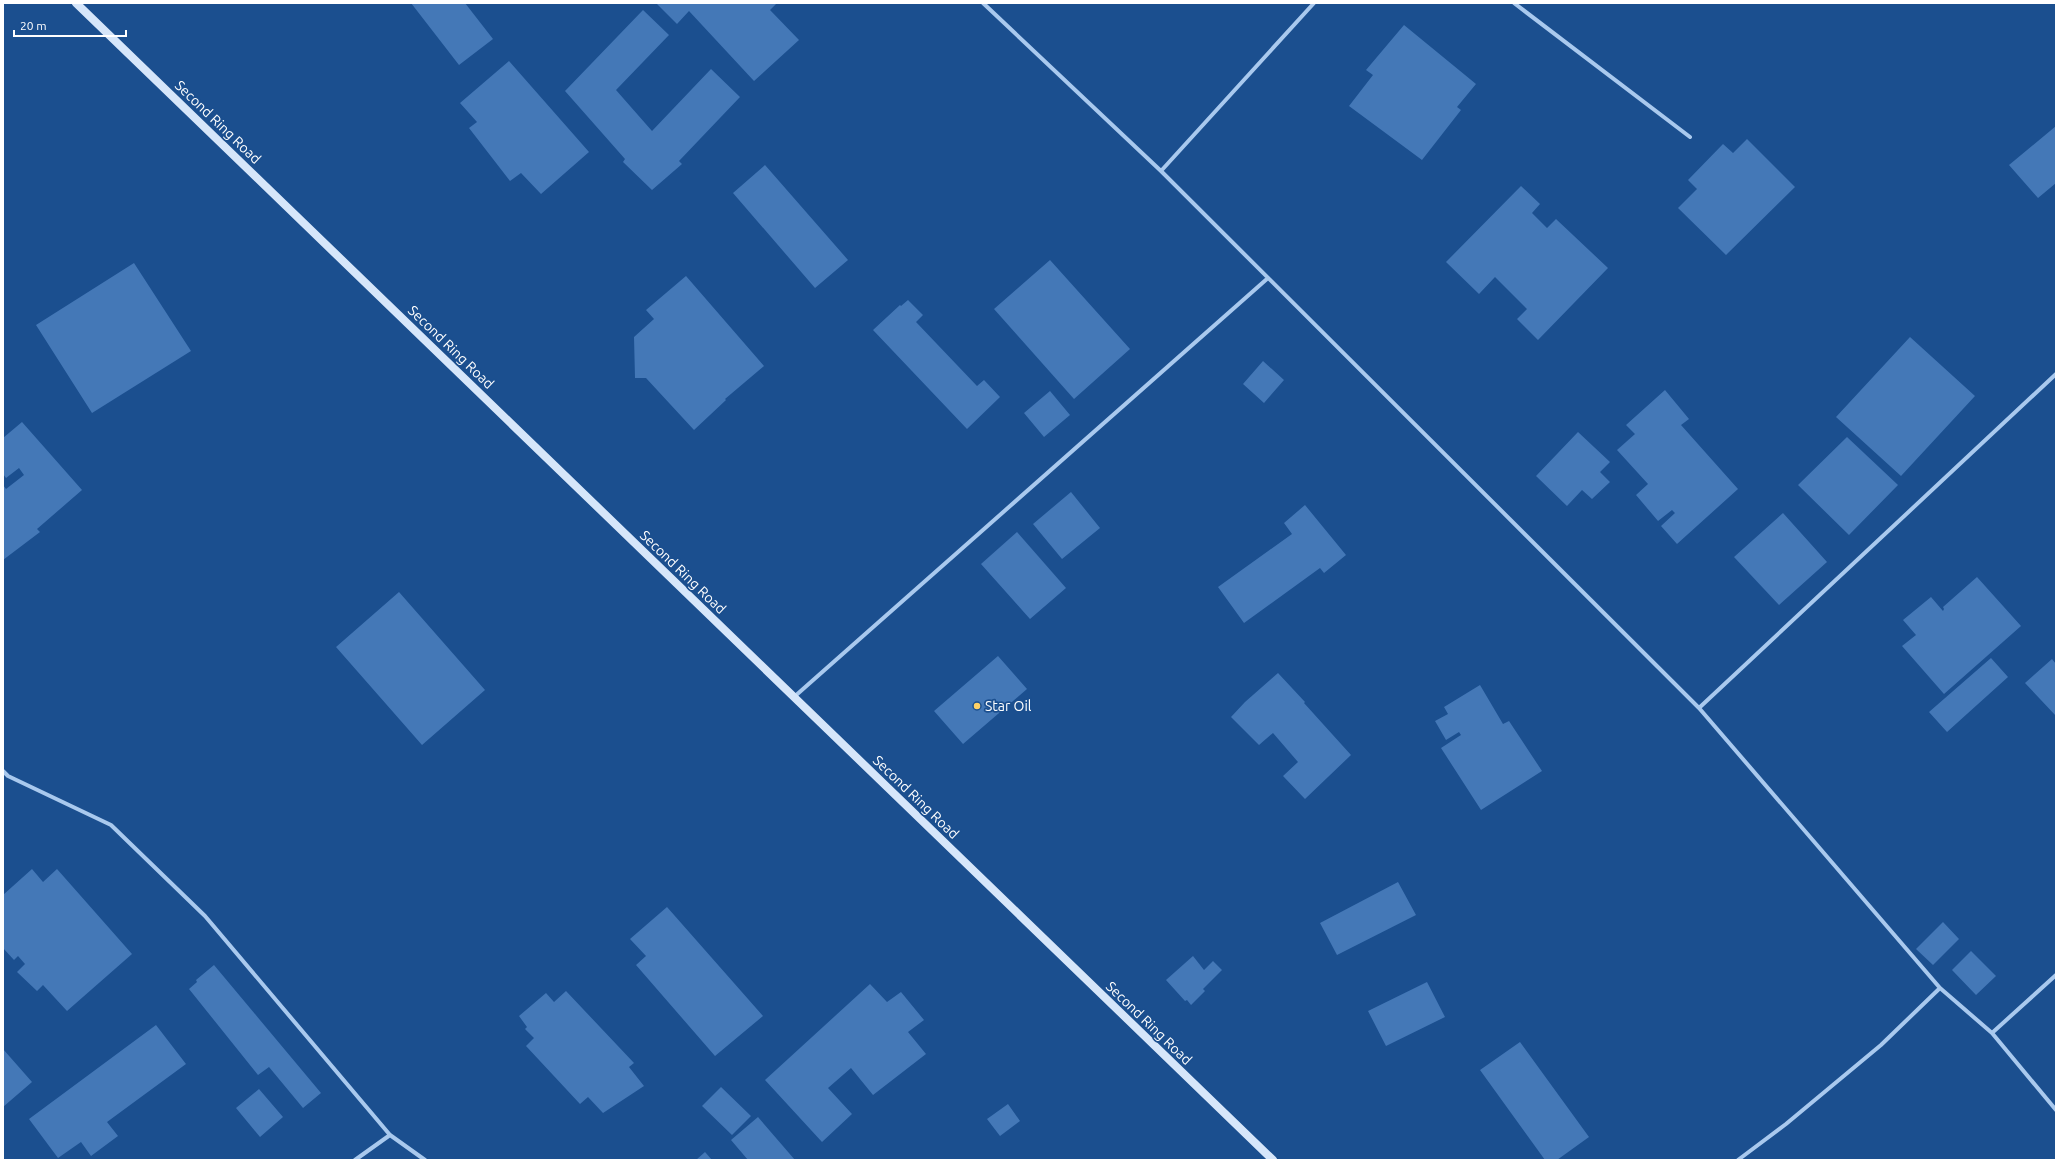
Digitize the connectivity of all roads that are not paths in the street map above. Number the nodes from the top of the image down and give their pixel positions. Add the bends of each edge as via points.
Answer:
1 (76, 3) edge
2 (983, 3) edge
3 (1314, 3) edge
4 (1514, 3) edge
5 (1690, 137) dead end
6 (1161, 171) junction
7 (1268, 278) junction
8 (2056, 374) edge
9 (794, 697) junction
10 (1699, 708) junction
11 (3, 771) edge
12 (2056, 975) edge
13 (1940, 988) junction
14 (1992, 1033) junction
15 (2056, 1110) edge
16 (390, 1135) junction
17 (355, 1160) edge
18 (425, 1160) edge
19 (1273, 1160) edge
20 (1738, 1160) edge

1 - 9 street, Second Ring Road
2 - 6 street
3 - 6 street
4 - 5 street
6 - 7 street
7 - 9 street
7 - 10 street
8 - 10 street
9 - 19 street, Second Ring Road
10 - 13 street
11 - 16 street via 8,776 111,825 205,916
12 - 14 street
13 - 14 street
13 - 20 street via 1880,1045 1786,1124
14 - 15 street
16 - 17 street
16 - 18 street

